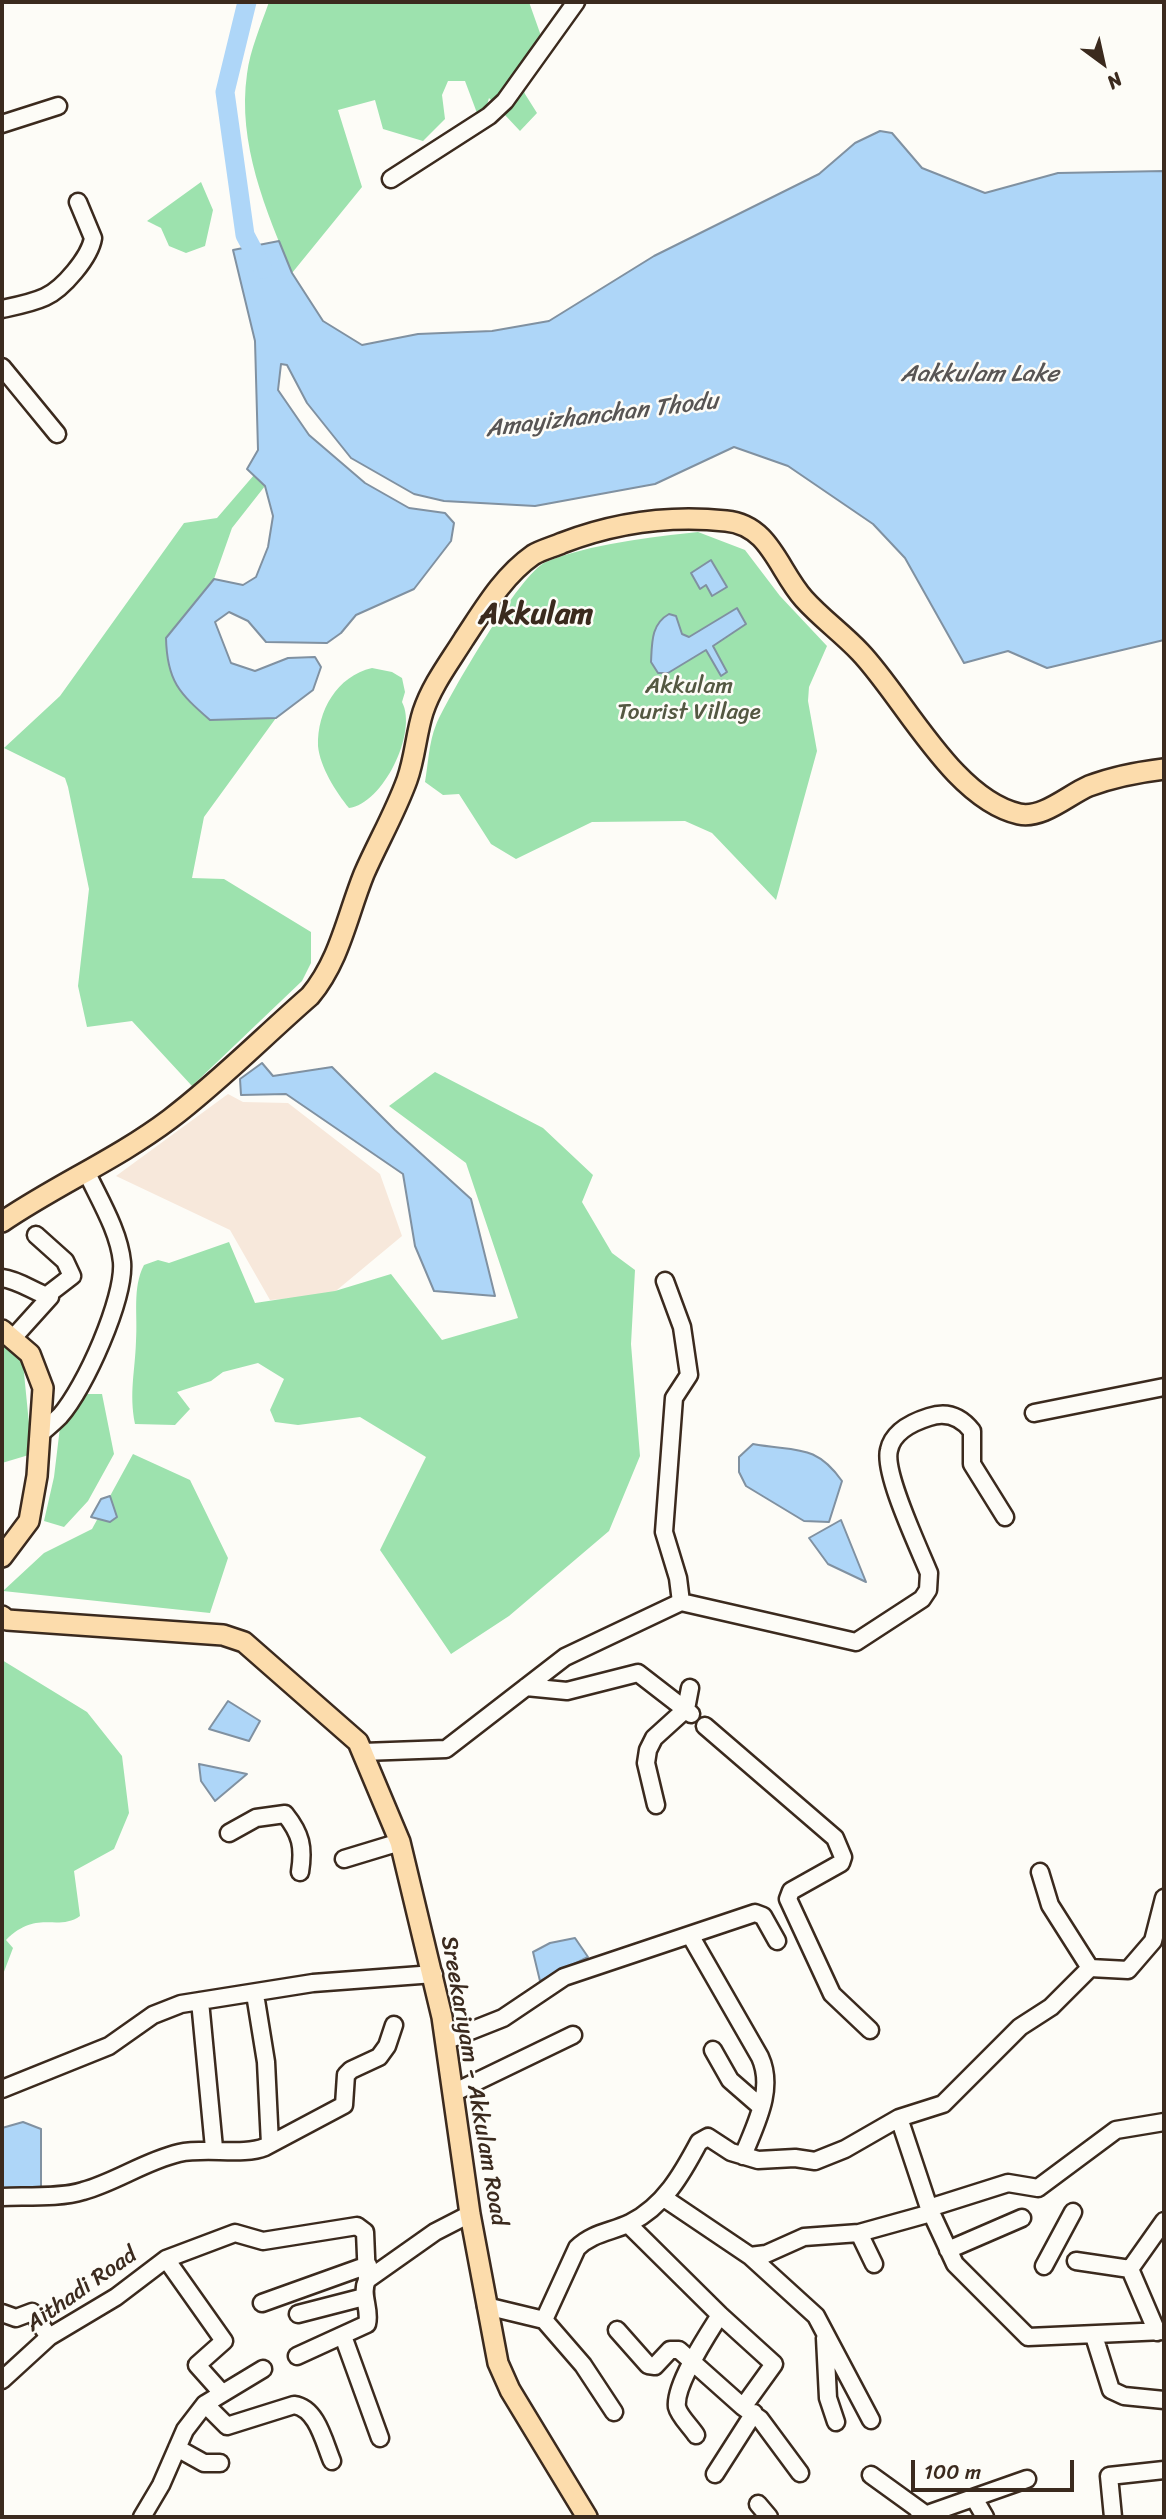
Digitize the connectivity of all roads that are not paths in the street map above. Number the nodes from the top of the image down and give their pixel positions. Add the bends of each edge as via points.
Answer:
1 (576, 2) edge
2 (58, 106) dead end
3 (2, 124) edge
4 (391, 179) dead end
5 (78, 202) dead end
6 (2, 309) edge
7 (2, 367) edge
8 (57, 434) dead end
9 (1164, 769) edge
10 (86, 1171) junction
11 (2, 1222) edge
12 (36, 1235) dead end
13 (2, 1278) edge
14 (665, 1281) dead end
15 (46, 1296) junction
16 (7, 1334) edge
17 (1164, 1387) edge
18 (1034, 1413) dead end
19 (40, 1434) junction
20 (1005, 1517) dead end
21 (2, 1557) edge
22 (681, 1602) junction
23 (2, 1616) edge
24 (526, 1687) junction
25 (690, 1688) dead end
26 (689, 1712) junction
27 (705, 1726) dead end
28 (363, 1752) junction
29 (656, 1805) dead end
30 (229, 1833) dead end
31 (400, 1842) junction
32 (344, 1859) dead end
33 (300, 1872) dead end
34 (1040, 1872) dead end
35 (1164, 1898) edge
36 (690, 1935) junction
37 (777, 1941) dead end
38 (1090, 1968) junction
39 (434, 1974) junction
40 (255, 1994) junction
41 (201, 2001) junction
42 (394, 2025) dead end
43 (870, 2029) dead end
44 (573, 2035) dead end
45 (445, 2041) junction
46 (713, 2050) dead end
47 (2, 2089) edge
48 (453, 2093) junction
49 (761, 2107) junction
50 (900, 2118) junction
51 (1164, 2122) edge
52 (270, 2144) junction
53 (214, 2148) junction
54 (743, 2156) junction
55 (2, 2197) edge
56 (664, 2198) junction
57 (930, 2211) junction
58 (1073, 2212) dead end
59 (470, 2214) junction
60 (1023, 2218) dead end
61 (1164, 2221) edge
62 (628, 2224) junction
63 (859, 2233) junction
64 (948, 2250) junction
65 (750, 2256) junction
66 (166, 2259) junction
67 (1076, 2261) dead end
68 (874, 2264) dead end
69 (1044, 2266) dead end
70 (1130, 2269) junction
71 (367, 2273) junction
72 (364, 2297) junction
73 (262, 2303) dead end
74 (486, 2306) junction
75 (2, 2313) edge
76 (298, 2314) dead end
77 (720, 2315) junction
78 (544, 2320) junction
79 (617, 2330) dead end
80 (824, 2331) junction
81 (1161, 2332) edge
82 (342, 2336) junction
83 (1094, 2336) junction
84 (49, 2337) junction
85 (297, 2356) dead end
86 (692, 2359) junction
87 (263, 2369) dead end
88 (2, 2380) edge
89 (222, 2393) junction
90 (1164, 2400) edge
91 (205, 2404) junction
92 (748, 2410) junction
93 (614, 2412) dead end
94 (871, 2420) dead end
95 (836, 2422) dead end
96 (696, 2435) dead end
97 (380, 2438) dead end
98 (177, 2448) junction
99 (332, 2461) dead end
100 (220, 2463) dead end
101 (1164, 2470) edge
102 (800, 2473) dead end
103 (715, 2474) dead end
104 (871, 2475) dead end
105 (1027, 2479) dead end
106 (974, 2498) junction
107 (758, 2504) dead end
108 (922, 2516) edge
109 (142, 2517) edge
110 (587, 2517) edge
111 (769, 2517) edge
112 (985, 2517) edge
113 (1113, 2517) edge

1 - 4 street via 505,101
2 - 3 street
5 - 6 street via 93,238 85,256 45,297
7 - 8 street
9 - 10 main road via 1111,778 1043,810 1016,813 986,800 969,785 913,722 862,654 803,598 755,530 732,522 657,519 590,532 534,554 504,582 434,685 408,778 365,873 326,977 172,1118
10 - 11 main road
10 - 19 street via 118,1244 121,1282 87,1373 61,1415
12 - 15 street via 65,1261 72,1276
13 - 15 street
14 - 22 street via 682,1327 689,1375 674,1398 664,1532
15 - 16 street via 50,1297
16 - 19 main road via 30,1354 43,1388
17 - 18 street
19 - 21 main road via 29,1521
20 - 22 street via 972,1464 972,1431 959,1418 935,1415 913,1422 888,1450 890,1472 929,1573 922,1599 856,1642
22 - 24 street via 565,1657
23 - 28 main road, Sreekariyam - Akkulam Road via 32,1623 223,1635 244,1642 347,1729
24 - 26 street via 567,1691 638,1673
24 - 28 street via 446,1749
25 - 26 street
26 - 29 street via 654,1738 648,1749 646,1763
27 - 43 street via 835,1838 841,1863 787,1897 832,1994
28 - 31 main road, Sreekariyam - Akkulam Road
30 - 33 street via 256,1818 285,1814 304,1850
31 - 32 street
31 - 39 main road, Sreekariyam - Akkulam Road
34 - 38 street via 1050,1905
35 - 38 street via 1153,1941 1128,1970
36 - 37 street via 755,1913 763,1916
36 - 45 street via 564,1977 503,2018
36 - 49 street via 764,2066 767,2082
38 - 50 street via 943,2104
39 - 40 street via 313,1983
39 - 45 main road, Sreekariyam - Akkulam Road
40 - 41 street
40 - 52 street via 266,2062
41 - 47 street via 153,2015 109,2046
41 - 53 street
42 - 52 street via 379,2057 346,2075 344,2105
44 - 48 street
45 - 48 main road, Sreekariyam - Akkulam Road
46 - 49 street via 730,2080
48 - 59 main road, Sreekariyam - Akkulam Road
49 - 54 street
50 - 54 street via 815,2161
50 - 57 street
51 - 57 street via 1116,2130 1038,2188 1008,2183
52 - 53 street via 254,2151
53 - 55 street via 162,2158 83,2192
54 - 56 street via 708,2137 699,2142
56 - 62 street
56 - 65 street
57 - 63 street
57 - 64 street
58 - 69 street
59 - 71 street
59 - 74 main road, Sreekariyam - Akkulam Road
60 - 64 street
61 - 70 street
62 - 77 street
62 - 78 street via 586,2239 577,2248
63 - 65 street via 804,2237
63 - 68 street
64 - 83 street via 955,2264 1028,2337
65 - 80 street via 813,2312
66 - 71 street via 236,2233 263,2241 351,2225 365,2232
66 - 84 street, Aithadi Road via 116,2297
66 - 89 street, Aithadi Road via 224,2340 197,2365
67 - 70 street
70 - 81 street
71 - 72 street
71 - 73 street
72 - 76 street
72 - 82 street via 367,2324
74 - 78 street
74 - 110 main road, Sreekariyam - Akkulam Road via 498,2363 510,2390
75 - 84 street via 16,2318 32,2312
77 - 86 street
77 - 92 street via 774,2364
78 - 93 street via 583,2365
79 - 86 street via 648,2365 655,2366 674,2349
80 - 94 street
80 - 95 street via 828,2398
81 - 83 street
82 - 85 street
82 - 97 street
83 - 90 street via 1111,2390
84 - 88 street, Aithadi Road
86 - 92 street
86 - 96 street via 677,2406
87 - 89 street
89 - 91 street
91 - 98 street
91 - 99 street via 227,2426 301,2406 311,2413
92 - 102 street
92 - 103 street
98 - 100 street via 204,2463
98 - 109 street
101 - 113 street via 1108,2476
104 - 108 street
105 - 106 street
106 - 108 street
106 - 112 street
107 - 111 street

